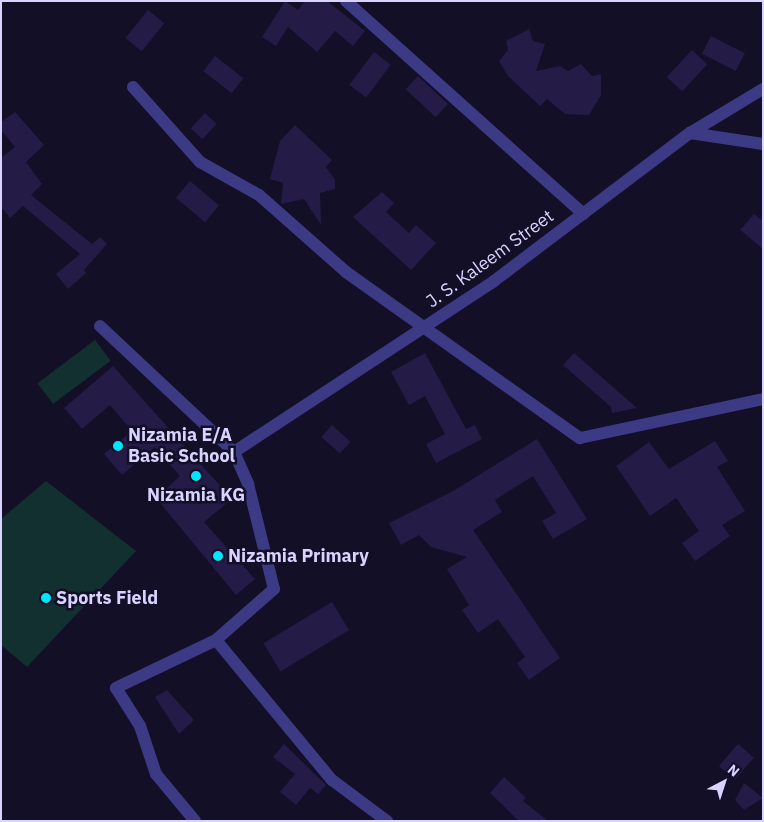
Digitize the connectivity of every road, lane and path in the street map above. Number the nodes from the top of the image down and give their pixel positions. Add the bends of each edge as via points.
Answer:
1 (346, 1) edge
2 (133, 88) dead end
3 (763, 89) edge
4 (690, 133) junction
5 (763, 144) edge
6 (583, 214) junction
7 (427, 325) junction
8 (100, 326) dead end
9 (763, 399) edge
10 (234, 452) junction
11 (216, 640) junction
12 (195, 821) edge
13 (387, 821) edge

1 - 6 street
2 - 7 street via 200,162 259,196 346,272
3 - 4 street, J. S. Kaleem Street
4 - 5 street
4 - 6 street, J. S. Kaleem Street
6 - 7 street, J. S. Kaleem Street
7 - 9 street via 580,438
7 - 10 street, J. S. Kaleem Street
8 - 10 street
10 - 11 street via 248,484 274,589
11 - 12 street via 116,688 140,726 156,774
11 - 13 street via 332,780

